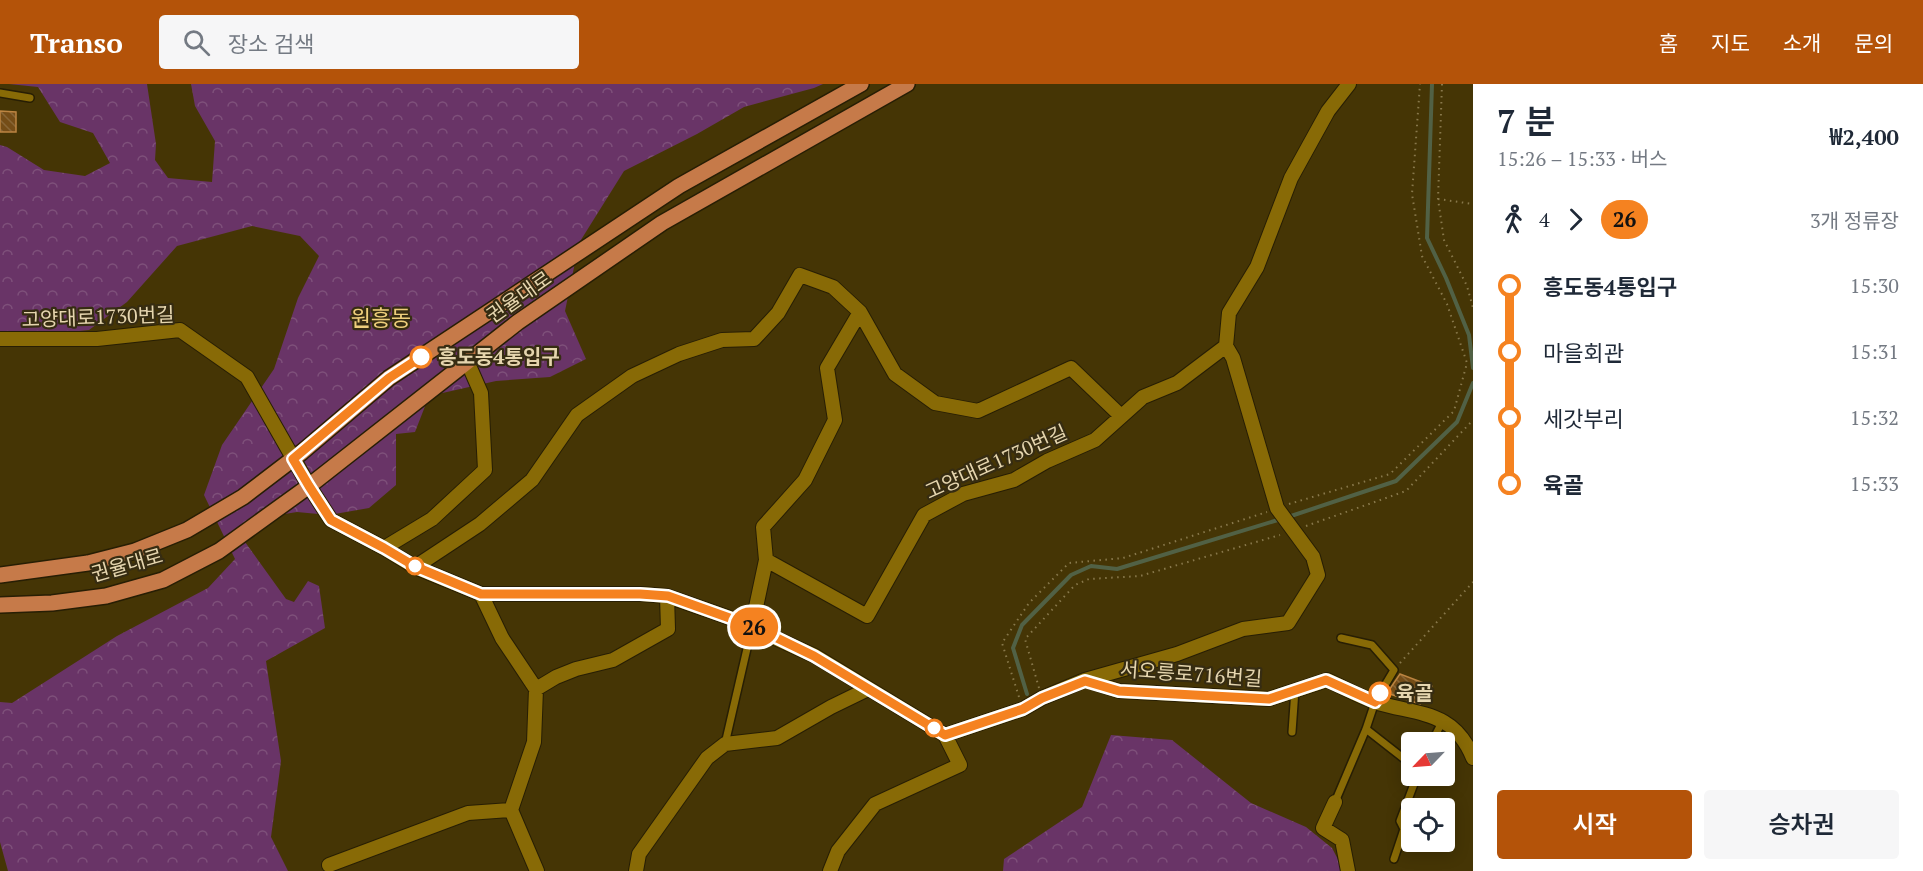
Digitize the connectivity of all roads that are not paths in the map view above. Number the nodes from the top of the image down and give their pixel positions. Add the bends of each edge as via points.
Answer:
1 (861, 84) edge
2 (908, 84) edge
3 (1349, 84) edge
4 (0, 93) edge
5 (30, 98) dead end
6 (860, 312) junction
7 (0, 339) edge
8 (1226, 346) junction
9 (467, 361) junction
10 (1121, 416) junction
11 (293, 459) junction
12 (309, 486) junction
13 (384, 548) junction
14 (766, 560) junction
15 (416, 567) junction
16 (0, 575) edge
17 (481, 594) junction
18 (668, 596) junction
19 (0, 605) edge
20 (752, 626) junction
21 (1341, 638) dead end
22 (1085, 681) junction
23 (536, 689) junction
24 (868, 689) junction
25 (1295, 690) junction
26 (1375, 702) junction
27 (1443, 720) junction
28 (1366, 729) junction
29 (1292, 732) dead end
30 (1437, 732) edge
31 (945, 735) junction
32 (725, 744) junction
33 (1401, 756) edge
34 (1473, 758) edge
35 (1413, 786) edge
36 (1335, 802) joint
37 (511, 810) junction
38 (1394, 859) dead end
39 (329, 865) dead end
40 (537, 871) edge
41 (636, 871) edge
42 (830, 871) edge
43 (1348, 871) edge

1 - 11 main road, 권율대로 via 680,186 507,300 389,378
2 - 9 main road, 권율대로 via 662,223
3 - 8 street via 1328,111 1291,178 1257,267 1229,313
4 - 5 lane
6 - 10 street via 895,375 935,403 978,411 1071,368
6 - 14 street via 827,368 835,420 805,480 763,527
6 - 15 street via 833,287 800,275 778,312 754,339 722,340 679,354 632,376 577,415 532,480 480,524
7 - 11 street, 고양대로1730번길 via 96,339 180,330 247,377
8 - 10 street, 고양대로1730번길 via 1177,383 1143,398
8 - 22 street, 서오릉로716번길 via 1284,519 1313,557 1318,575 1288,623 1243,629 1177,654
9 - 12 main road, 권율대로
9 - 13 street via 481,393 485,470 432,519
10 - 14 street, 고양대로1730번길 via 1095,440 1047,460 1014,480 963,494 924,515 867,616
11 - 12 street, 고양대로1730번길
11 - 16 main road, 권율대로 via 243,497 187,530 88,563
12 - 13 street, 고양대로1730번길 via 331,520
12 - 19 main road, 권율대로 via 219,551 163,580 106,596
13 - 15 street, 고양대로1730번길
14 - 20 street
15 - 17 street, 고양대로1730번길
17 - 18 street, 고양대로1730번길
17 - 23 street via 502,638
18 - 20 street, 고양대로1730번길
18 - 23 street via 668,628 613,660 576,669
20 - 24 street, 고양대로1730번길 via 814,656
20 - 32 lane
21 - 26 lane via 1372,645 1394,670
22 - 25 street, 서오릉로716번길 via 1119,691 1269,699
22 - 31 street via 1023,709
23 - 37 street via 534,742
24 - 31 street, 고양대로1730번길
24 - 32 street via 777,738
25 - 26 street, 서오릉로716번길 via 1326,680
25 - 29 lane
26 - 27 street, 서오릉로716번길
26 - 28 lane
27 - 30 lane
27 - 34 street, 서오릉로716번길 via 1467,742
28 - 33 lane
28 - 36 lane
31 - 42 street via 960,765 874,804 838,852
32 - 41 street via 707,758 639,854
35 - 38 lane via 1400,820 1404,829
36 - 43 street via 1323,828 1342,840
37 - 39 street via 468,813
37 - 40 street

